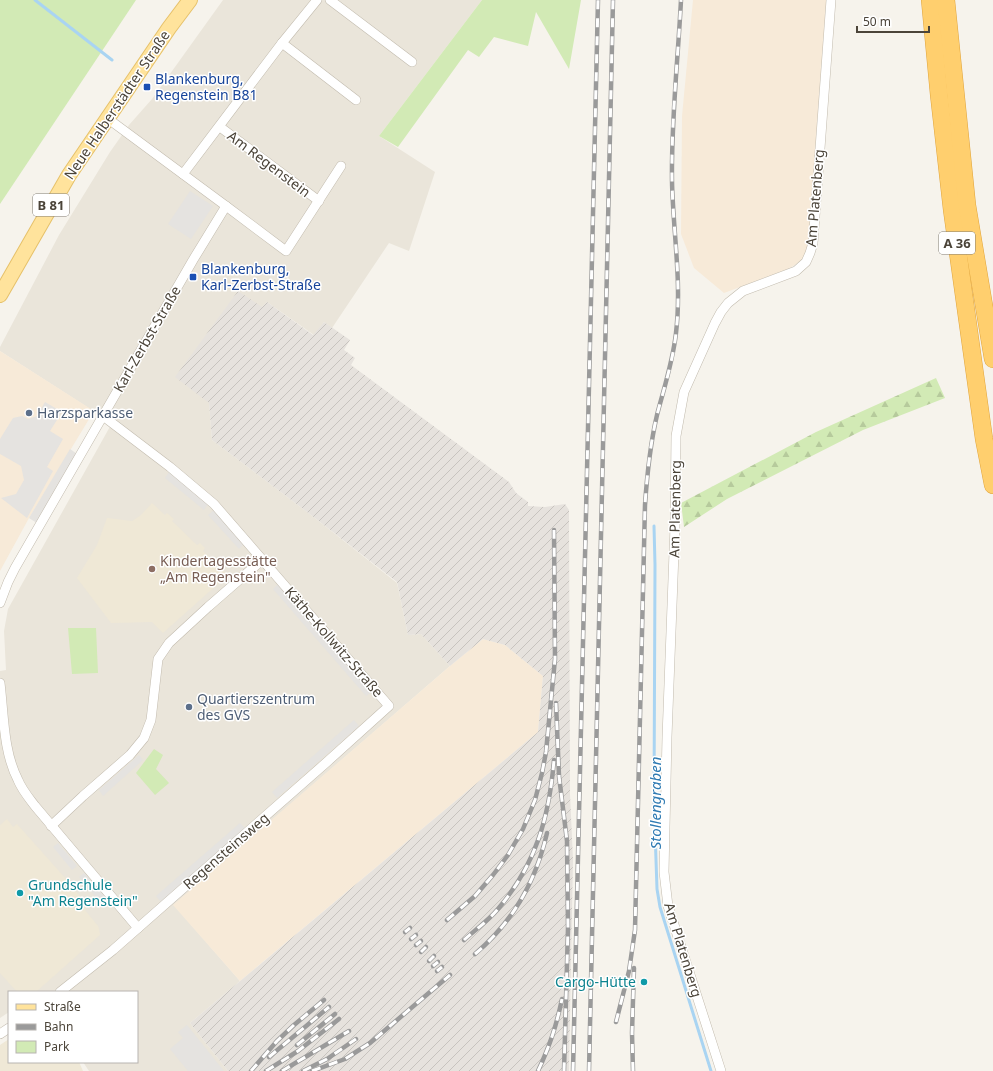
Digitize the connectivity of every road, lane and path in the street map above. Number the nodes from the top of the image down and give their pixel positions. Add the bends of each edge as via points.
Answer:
1 (190, 0) edge
2 (317, 0) edge
3 (330, 0) edge
4 (831, 0) edge
5 (930, 0) edge
6 (946, 0) edge
7 (282, 43) junction
8 (412, 62) dead end
9 (356, 100) dead end
10 (107, 118) junction
11 (220, 127) junction
12 (341, 166) dead end
13 (183, 174) junction
14 (319, 201) junction
15 (226, 206) junction
16 (0, 295) edge
17 (993, 359) edge
18 (103, 416) junction
19 (993, 485) edge
20 (262, 560) junction
21 (0, 603) edge
22 (0, 683) edge
23 (389, 706) joint
24 (51, 826) junction
25 (138, 928) junction
26 (61, 991) edge
27 (721, 1071) edge

1 - 10 main road, Neue Halberstädter Straße / B 81
2 - 7 street, Am Regenstein
3 - 8 street
4 - 27 street, Am Platenberg via 813,243 810,253 806,262 796,271 743,291 728,303 715,323 684,392 676,436 664,872 668,906
5 - 19 highway, A 36 via 952,210 984,439
6 - 17 highway, A 36 via 967,205
7 - 9 street
7 - 11 street, Am Regenstein
10 - 13 street
10 - 16 main road, Neue Halberstädter Straße / B 81 via 57,194
11 - 13 street, Am Regenstein
11 - 14 street, Am Regenstein
12 - 14 street, Am Regenstein
13 - 15 street
14 - 15 street, Am Regenstein via 286,251
15 - 18 street, Karl-Zerbst-Straße
18 - 20 street, Käthe-Kollwitz-Straße via 208,498
18 - 21 street, Karl-Zerbst-Straße via 8,582
20 - 23 street, Käthe-Kollwitz-Straße
20 - 24 street via 169,644 158,659 151,720 144,738 126,759
22 - 24 street via 8,751 14,773 22,788
23 - 25 street, Regensteinsweg
24 - 25 street
25 - 26 street, Regensteinsweg

